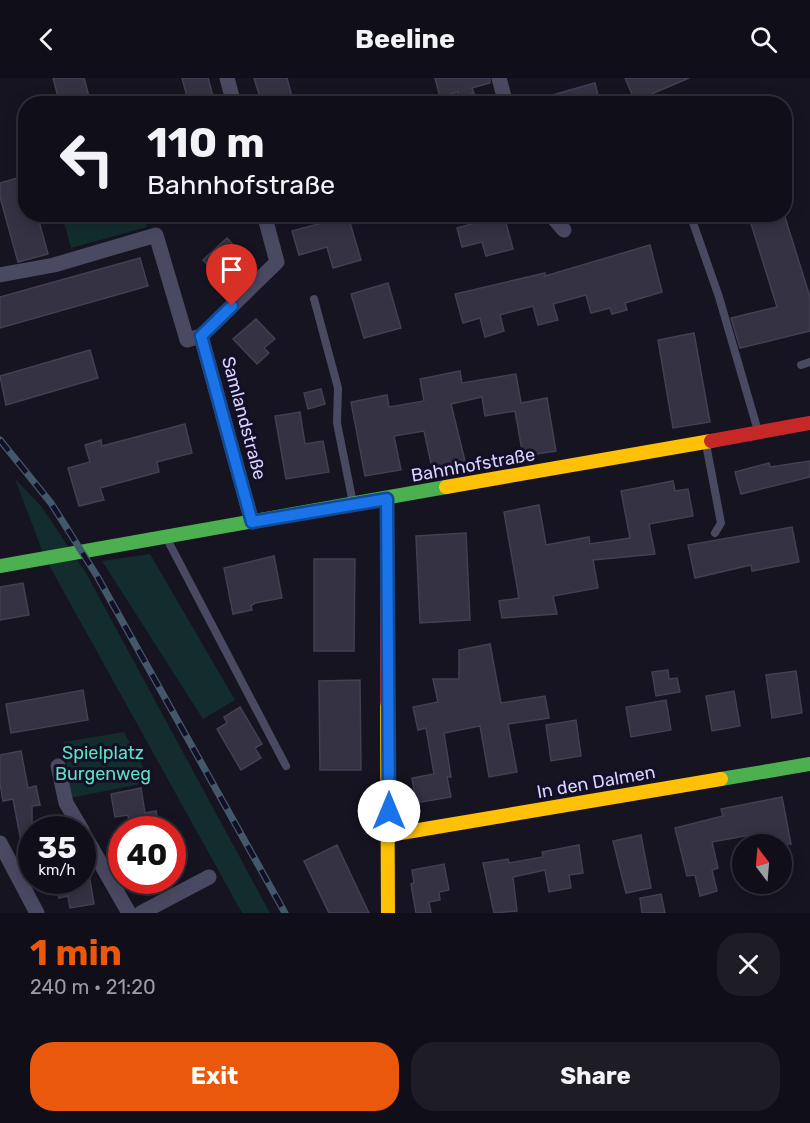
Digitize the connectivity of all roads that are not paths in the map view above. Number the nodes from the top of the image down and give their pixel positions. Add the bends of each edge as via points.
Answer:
1 (227, 78) edge
2 (499, 78) edge
3 (232, 96) edge
4 (504, 96) edge
5 (266, 222) edge
6 (557, 222) edge
7 (693, 222) edge
8 (564, 230) dead end
9 (0, 275) edge
10 (314, 299) dead end
11 (201, 336) junction
12 (810, 362) edge
13 (801, 365) dead end
14 (810, 423) edge
15 (759, 433) junction
16 (706, 443) junction
17 (387, 499) junction
18 (353, 505) junction
19 (252, 522) junction
20 (715, 533) dead end
21 (166, 537) junction
22 (0, 566) edge
23 (810, 764) edge
24 (58, 766) dead end
25 (286, 766) dead end
26 (74, 816) edge
27 (389, 835) junction
28 (0, 843) edge
29 (96, 855) edge
30 (209, 877) dead end
31 (37, 913) edge
32 (129, 913) edge
33 (141, 913) edge
34 (388, 913) edge

1 - 3 street
2 - 4 street
5 - 11 street via 278,262
6 - 8 street
7 - 15 lane
9 - 11 street via 54,265 156,235 188,340
10 - 18 lane via 338,388 337,423
11 - 19 street, Samlandstraße
12 - 13 lane
14 - 15 street, Bahnhofstraße
15 - 16 street, Bahnhofstraße
16 - 17 street, Bahnhofstraße
16 - 20 lane via 721,523
17 - 18 street, Bahnhofstraße
17 - 27 street
18 - 19 street, Bahnhofstraße
19 - 21 street, Bahnhofstraße
21 - 22 street, Bahnhofstraße
21 - 25 lane
23 - 27 street, In den Dalmen
24 - 26 street via 66,802
27 - 34 street
28 - 31 street
29 - 32 street
30 - 33 street

